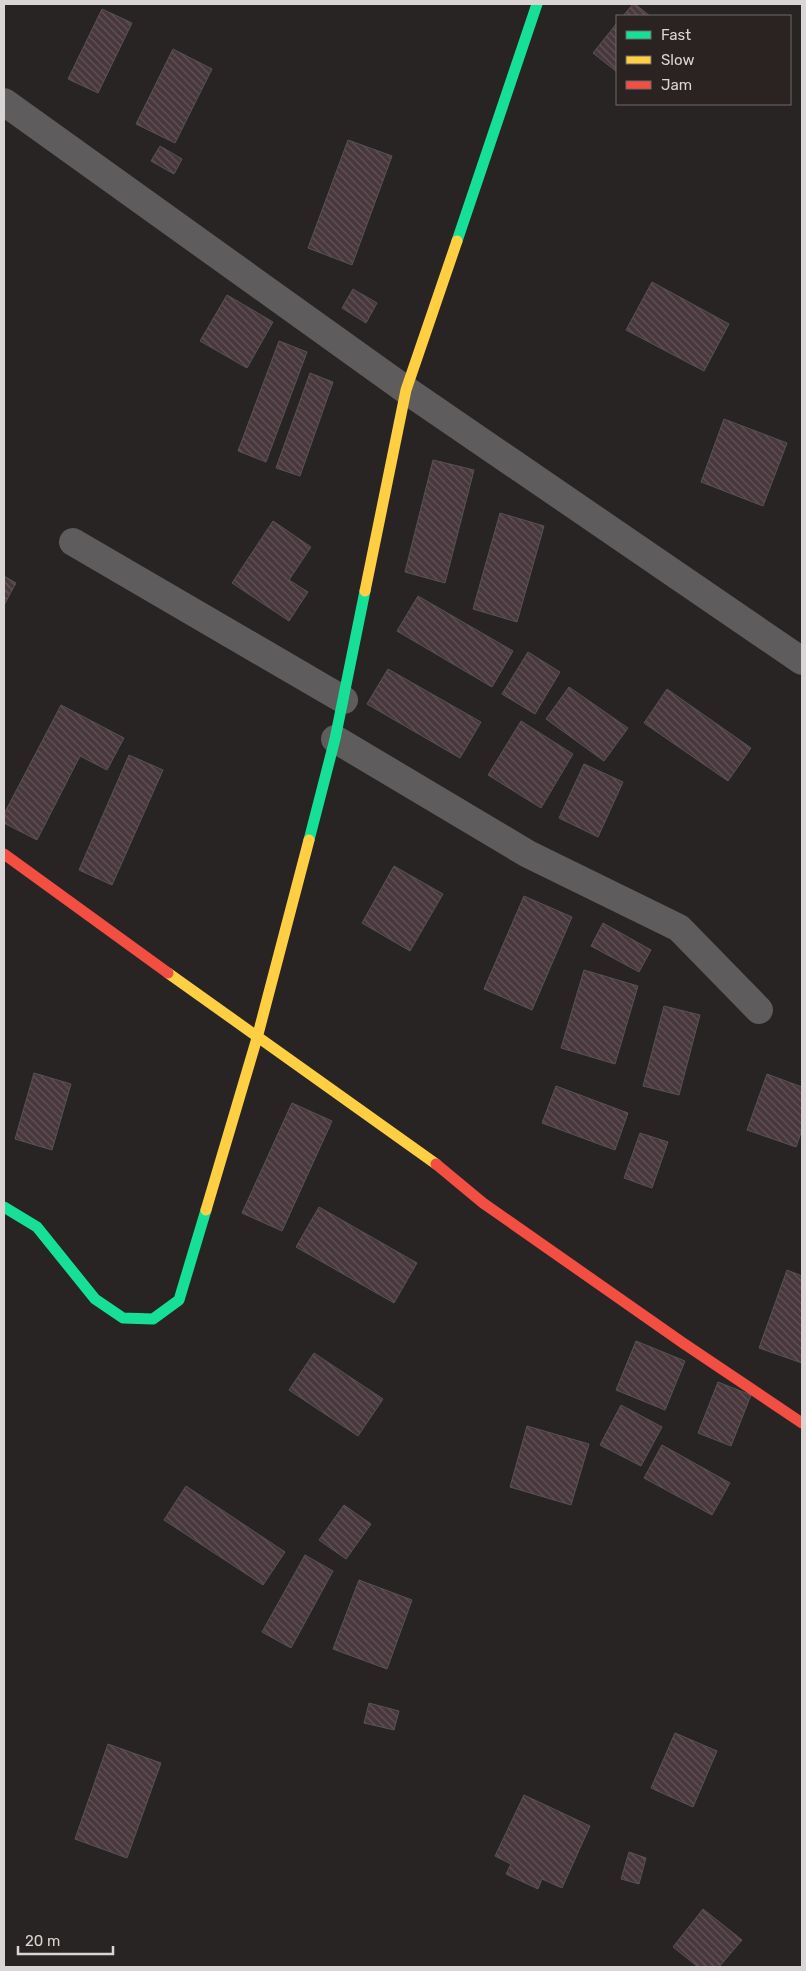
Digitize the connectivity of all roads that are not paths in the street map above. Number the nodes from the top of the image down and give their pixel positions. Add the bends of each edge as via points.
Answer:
1 (537, 4) edge
2 (4, 102) edge
3 (406, 390) junction
4 (73, 542) dead end
5 (802, 661) edge
6 (344, 700) junction
7 (335, 738) junction
8 (4, 854) edge
9 (759, 1010) dead end
10 (257, 1038) junction
11 (4, 1207) edge
12 (802, 1423) edge

1 - 3 street
2 - 3 street
3 - 5 street
3 - 6 street
4 - 6 street
6 - 7 street
7 - 9 street via 528,854 678,928
7 - 10 street
8 - 10 street
10 - 11 street via 179,1300 153,1320 123,1318 95,1299 37,1227
10 - 12 street via 435,1164 483,1203

